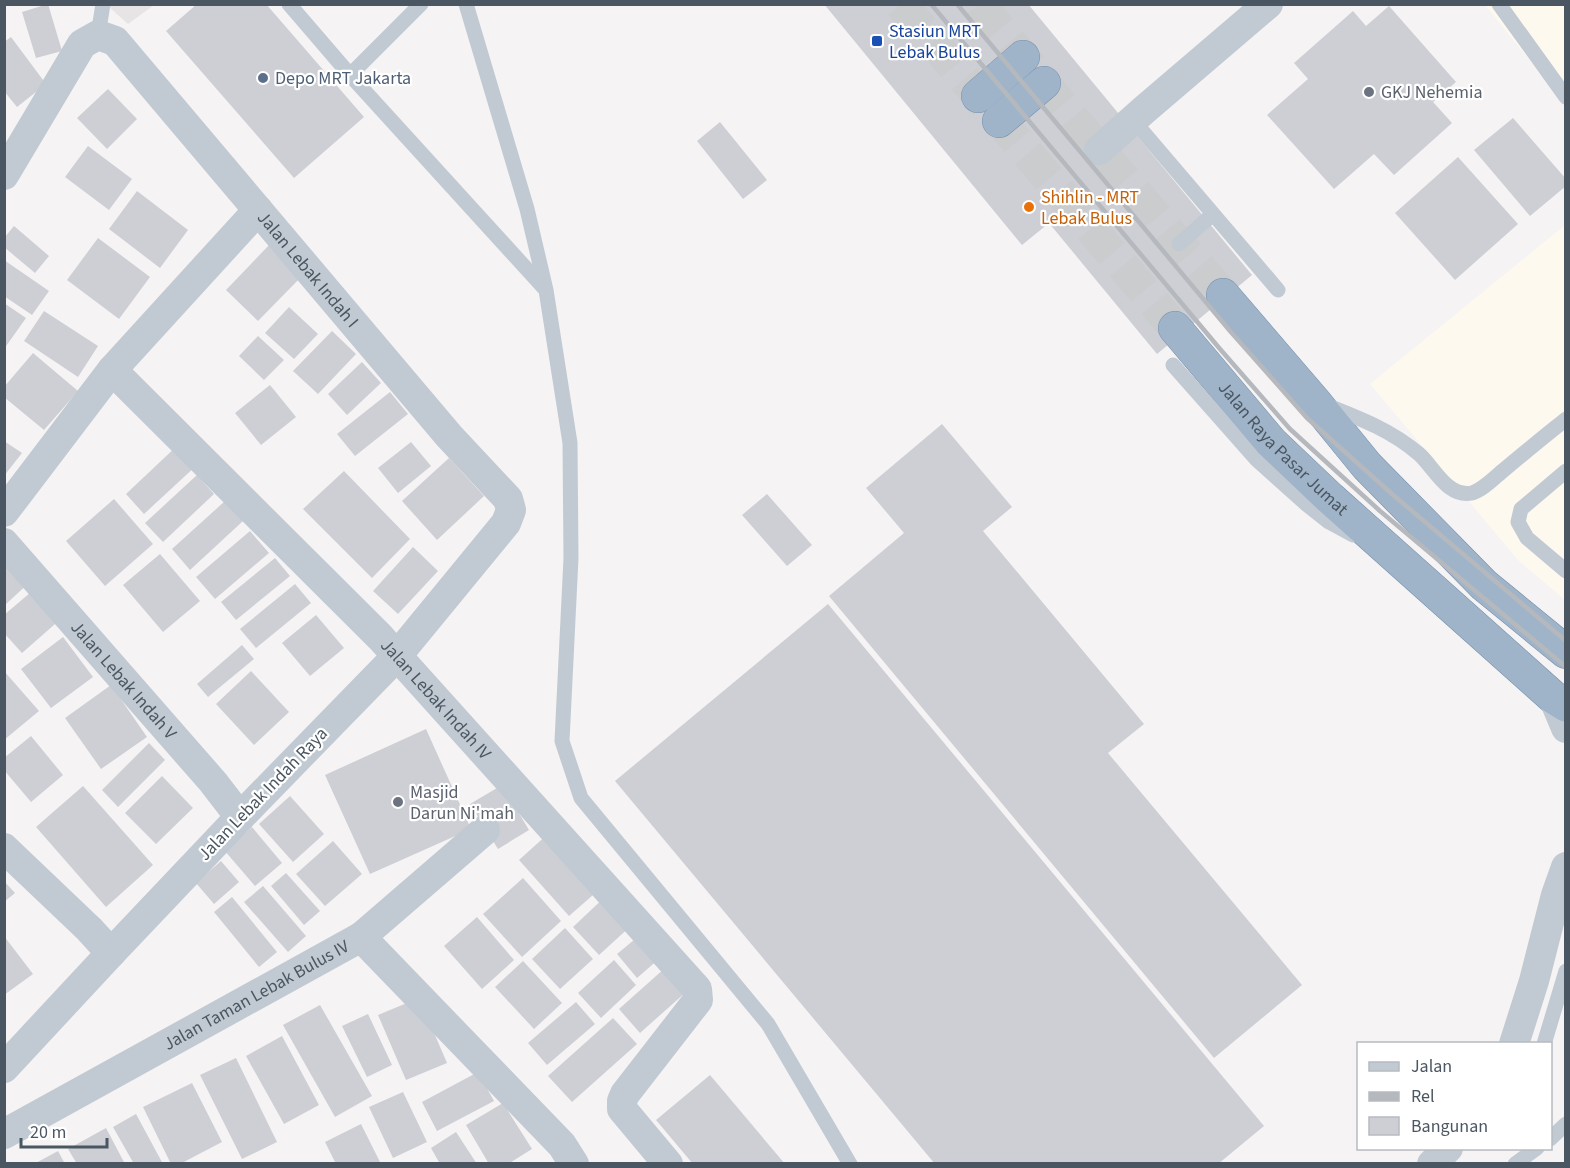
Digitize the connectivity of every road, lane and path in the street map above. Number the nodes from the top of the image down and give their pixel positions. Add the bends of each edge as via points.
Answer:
1 (103, 4) edge
2 (290, 4) edge
3 (421, 4) edge
4 (466, 4) edge
5 (1268, 4) edge
6 (1499, 4) edge
7 (98, 35) junction
8 (1023, 57) dead end
9 (350, 75) junction
10 (1044, 83) dead end
11 (978, 96) dead end
12 (1566, 97) edge
13 (1133, 120) junction
14 (999, 121) dead end
15 (1099, 150) dead end
16 (4, 174) edge
17 (258, 210) junction
18 (1213, 214) junction
19 (1179, 244) dead end
20 (546, 290) junction
21 (1278, 290) dead end
22 (1223, 295) tunnel mouth
23 (1175, 328) tunnel mouth
24 (1173, 365) dead end
25 (112, 370) junction
26 (1314, 400) junction
27 (1566, 419) edge
28 (1335, 426) junction
29 (1566, 471) edge
30 (510, 510) joint
31 (4, 512) edge
32 (4, 543) edge
33 (1401, 561) junction
34 (1566, 571) edge
35 (1484, 585) junction
36 (1566, 625) edge
37 (1566, 652) edge
38 (396, 657) junction
39 (1559, 701) edge
40 (1566, 728) edge
41 (240, 817) junction
42 (485, 830) dead end
43 (4, 848) edge
44 (1565, 870) edge
45 (362, 937) junction
46 (111, 953) junction
47 (1566, 971) edge
48 (1515, 1042) edge
49 (1545, 1042) edge
50 (4, 1068) edge
51 (1566, 1124) edge
52 (4, 1134) edge
53 (1552, 1134) edge
54 (1447, 1150) edge
55 (1536, 1150) edge
56 (568, 1162) edge
57 (668, 1164) edge
58 (850, 1164) edge
59 (1432, 1164) edge
60 (1515, 1164) edge

1 - 7 lane
2 - 9 lane
3 - 9 lane
4 - 20 lane via 527,209
5 - 13 street
6 - 12 lane
7 - 16 street via 82,44
7 - 17 street, Jalan Lebak Indah I via 115,41
8 - 11 highway
9 - 20 lane
10 - 14 highway
13 - 15 street
13 - 18 lane
17 - 25 street
17 - 30 street, Jalan Lebak Indah I via 448,436 508,499
18 - 19 lane
18 - 21 lane
20 - 58 lane via 570,443 572,558 562,741 581,798 768,1024
22 - 26 highway, Jalan Raya Pasar Jumat
23 - 33 highway, Jalan Raya Pasar Jumat via 1271,442
24 - 33 lane via 1257,460 1305,503 1329,522
25 - 31 street
25 - 38 street, Jalan Lebak Indah IV
26 - 27 lane via 1393,435 1420,455 1457,492 1472,493 1487,484
26 - 28 highway, Jalan Raya Pasar Jumat
28 - 35 highway, Jalan Raya Pasar Jumat via 1367,466
28 - 36 highway, Jalan Raya Pasar Jumat via 1388,463 1512,584
29 - 34 lane via 1521,509 1518,522 1527,538
30 - 38 street, Jalan Lebak Indah Raya via 506,523
32 - 41 street, Jalan Lebak Indah V
33 - 35 highway, Jalan Raya Pasar Jumat
33 - 39 highway, Jalan Raya Pasar Jumat
35 - 37 highway, Jalan Raya Pasar Jumat
38 - 41 street, Jalan Lebak Indah Raya
38 - 57 street, Jalan Lebak Indah IV via 697,989 698,1000 622,1101 622,1109
39 - 40 street
41 - 46 street, Jalan Lebak Indah Raya
42 - 45 street
43 - 46 street
44 - 48 street
45 - 52 street, Jalan Taman Lebak Bulus IV
45 - 56 street, Jalan Taman Lebak Bulus IV via 562,1145
46 - 50 street, Jalan Lebak Indah Raya
47 - 49 lane
51 - 53 lane
54 - 59 street
55 - 60 lane

